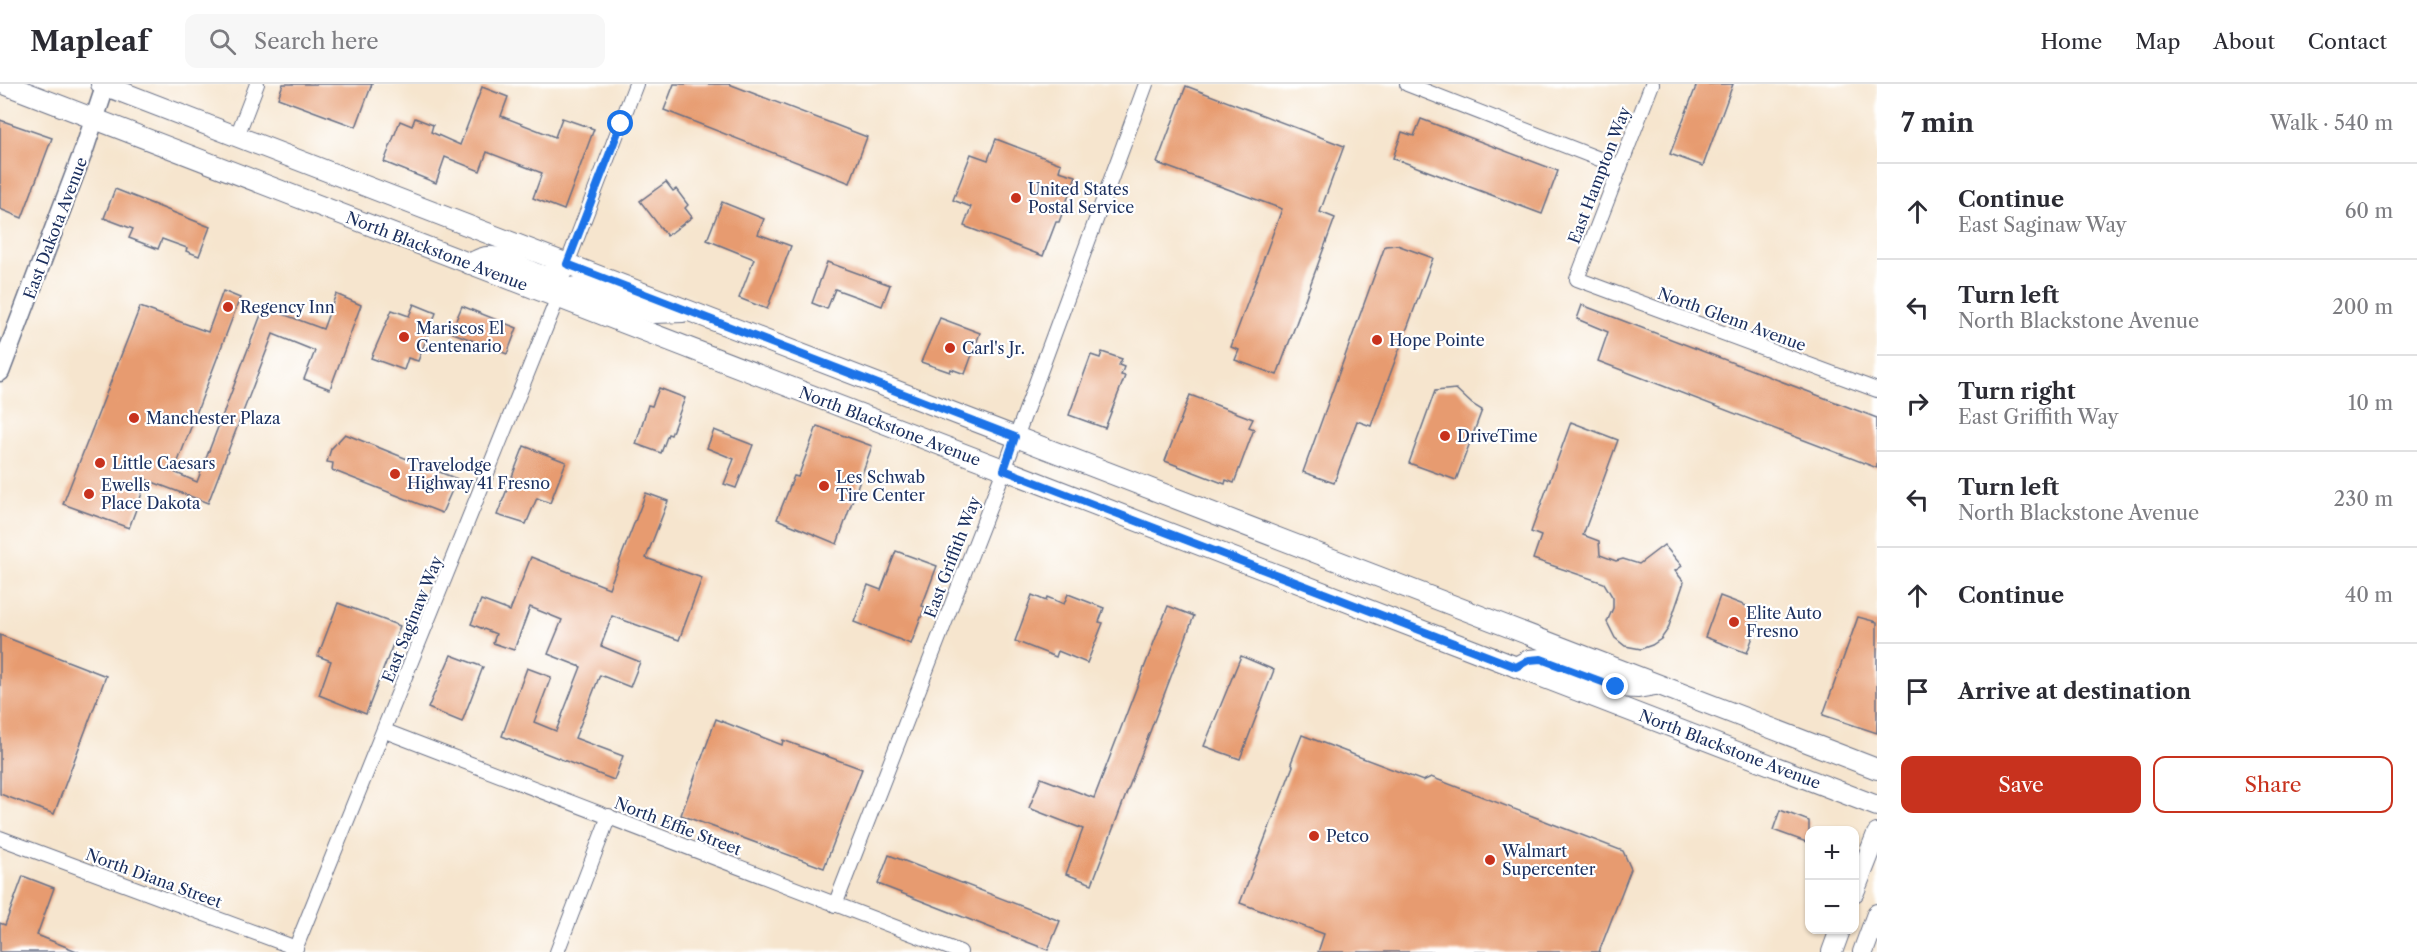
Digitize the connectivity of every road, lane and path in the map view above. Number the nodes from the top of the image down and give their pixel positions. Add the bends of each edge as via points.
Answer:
1 (4, 84) edge
2 (104, 84) edge
3 (257, 84) edge
4 (636, 84) edge
5 (1146, 84) edge
6 (1407, 84) edge
7 (1652, 84) edge
8 (94, 119) junction
9 (237, 136) junction
10 (1620, 166) junction
11 (470, 264) junction
12 (567, 264) junction
13 (1576, 279) joint
14 (558, 297) junction
15 (692, 312) junction
16 (0, 372) edge
17 (1877, 390) edge
18 (1015, 437) junction
19 (1004, 470) junction
20 (1516, 667) junction
21 (1658, 684) junction
22 (385, 731) junction
23 (1877, 769) edge
24 (1877, 806) edge
25 (609, 816) junction
26 (1877, 834) edge
27 (0, 838) edge
28 (1859, 880) edge
29 (835, 905) junction
30 (1877, 914) edge
31 (1839, 934) edge
32 (295, 950) edge
33 (557, 952) edge
34 (960, 952) edge
35 (1832, 952) edge
36 (1863, 952) edge

1 - 8 main road, North Blackstone Avenue
2 - 8 street, East Dakota Avenue
2 - 9 main road, North Blackstone Avenue
3 - 9 street
4 - 12 street
5 - 18 street, East Griffith Way
6 - 10 street
7 - 10 street, East Hampton Way
8 - 11 main road, North Blackstone Avenue
8 - 16 street, East Dakota Avenue
9 - 12 main road, North Blackstone Avenue
10 - 13 street, East Hampton Way
11 - 12 main road via 494,256 553,276
11 - 14 main road, North Blackstone Avenue
12 - 15 main road, North Blackstone Avenue
13 - 17 street, North Glenn Avenue
14 - 15 main road via 564,289 575,287 652,313
14 - 19 main road, North Blackstone Avenue
14 - 22 street, East Saginaw Way
15 - 18 main road, North Blackstone Avenue
18 - 19 street, East Griffith Way
18 - 21 main road, North Blackstone Avenue
19 - 20 main road, North Blackstone Avenue
19 - 29 street, East Griffith Way
20 - 21 main road via 1541,659 1616,687
20 - 24 main road, North Blackstone Avenue
21 - 23 main road, North Blackstone Avenue
22 - 25 street, North Effie Street
22 - 32 street, East Saginaw Way
25 - 29 street, North Effie Street
25 - 33 street
26 - 28 main road
27 - 32 street, North Diana Street
29 - 34 street, North Effie Street
30 - 36 main road
31 - 35 main road

